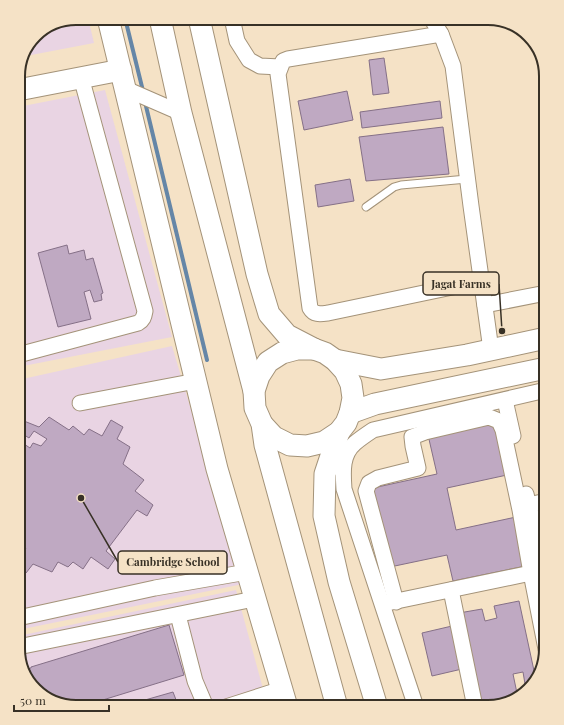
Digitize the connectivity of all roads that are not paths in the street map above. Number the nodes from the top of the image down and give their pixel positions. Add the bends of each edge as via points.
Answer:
1 (110, 25) edge
2 (161, 25) edge
3 (204, 25) edge
4 (234, 25) edge
5 (435, 25) edge
6 (441, 34) junction
7 (280, 67) junction
8 (82, 77) junction
9 (128, 84) junction
10 (25, 89) edge
11 (174, 110) junction
12 (467, 179) junction
13 (366, 207) dead end
14 (481, 281) junction
15 (539, 294) edge
16 (485, 305) junction
17 (539, 340) edge
18 (314, 349) junction
19 (491, 350) junction
20 (25, 353) edge
21 (335, 360) junction
22 (539, 369) edge
23 (196, 381) junction
24 (254, 391) junction
25 (539, 392) edge
26 (505, 400) junction
27 (80, 402) dead end
28 (350, 413) junction
29 (262, 424) junction
30 (339, 432) junction
31 (539, 503) edge
32 (529, 505) junction
33 (539, 546) edge
34 (247, 572) junction
35 (531, 574) junction
36 (451, 590) junction
37 (254, 599) junction
38 (389, 603) junction
39 (539, 614) edge
40 (178, 615) junction
41 (25, 616) edge
42 (25, 646) edge
43 (284, 698) edge
44 (203, 700) edge
45 (271, 700) edge
46 (335, 700) edge
47 (375, 700) edge
48 (414, 700) edge
49 (474, 700) edge

1 - 9 main road
2 - 11 main road
3 - 18 main road via 257,274 268,314 287,335
4 - 7 street via 237,41 249,60 260,66
5 - 6 street
6 - 7 street via 288,58
6 - 12 street via 453,66
7 - 14 street via 280,90 308,299 312,312 328,313
8 - 9 main road
8 - 10 main road
8 - 20 street via 145,311 144,317 138,323
9 - 11 street
9 - 23 main road
11 - 24 main road
12 - 13 lane via 401,185 394,187
12 - 14 street
14 - 16 street
15 - 16 street
16 - 19 street
17 - 19 main road
18 - 21 main road
18 - 24 main road via 297,348 282,353 268,362 259,376
19 - 21 main road via 381,369
21 - 28 main road via 345,371 351,384
22 - 28 main road via 375,404
23 - 27 street
23 - 34 main road via 217,469
24 - 29 main road via 256,408
25 - 26 street
26 - 32 street
26 - 38 street via 373,430 354,444 347,453 343,469 344,489
28 - 30 main road
29 - 30 main road via 274,437 290,445 307,446 324,442
29 - 46 main road via 265,445
30 - 47 main road via 325,474 324,516 339,582
31 - 32 street
32 - 33 street
34 - 37 main road
34 - 41 street via 155,588
35 - 36 street
35 - 38 street via 503,430 499,421 489,417 412,437 418,468 378,478 369,483 366,491
35 - 39 street
36 - 38 street
36 - 49 street
37 - 40 street
37 - 43 main road
38 - 48 street
40 - 42 street
40 - 44 street via 195,681
43 - 45 street

